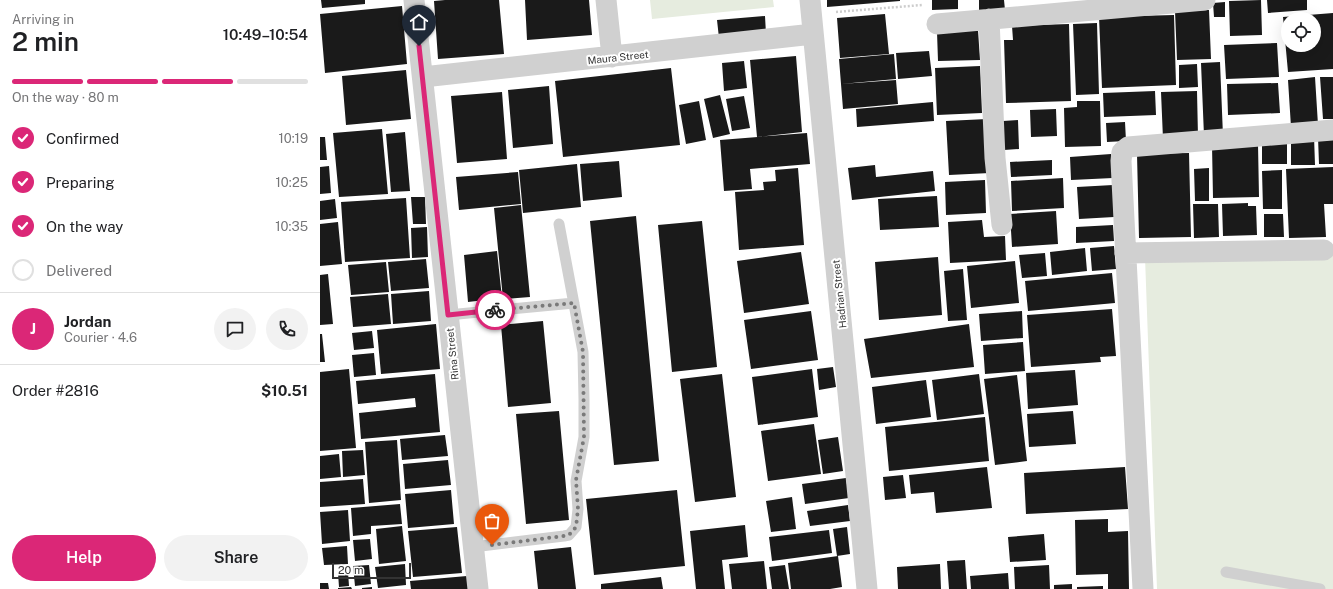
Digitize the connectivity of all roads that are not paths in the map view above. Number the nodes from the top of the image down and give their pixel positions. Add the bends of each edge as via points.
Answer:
1 (414, 0) edge
2 (606, 0) edge
3 (1205, 0) edge
4 (811, 16) edge
5 (989, 19) junction
6 (937, 24) road end
7 (612, 58) junction
8 (423, 78) junction
9 (1333, 130) edge
10 (559, 224) dead end
11 (1002, 225) dead end
12 (1324, 250) dead end
13 (1125, 253) junction
14 (574, 303) junction
15 (448, 315) junction
16 (473, 547) junction
17 (1226, 572) dead end
18 (478, 589) edge
19 (868, 589) edge
20 (1143, 589) edge
21 (1320, 589) edge

1 - 8 street, Rina Street
2 - 7 street
3 - 5 street
4 - 7 street, Maura Street
4 - 19 street, Hadrian Street
5 - 6 street
5 - 11 street via 995,158
7 - 8 street, Maura Street
8 - 15 street, Rina Street
9 - 13 street via 1128,148 1122,152 1121,161
10 - 14 lane
12 - 13 street
13 - 20 street
14 - 15 lane
14 - 16 lane via 583,352 584,400 584,437 576,480 576,527 569,535 564,536
15 - 16 street, Rina Street
16 - 18 street, Rina Street
17 - 21 lane

